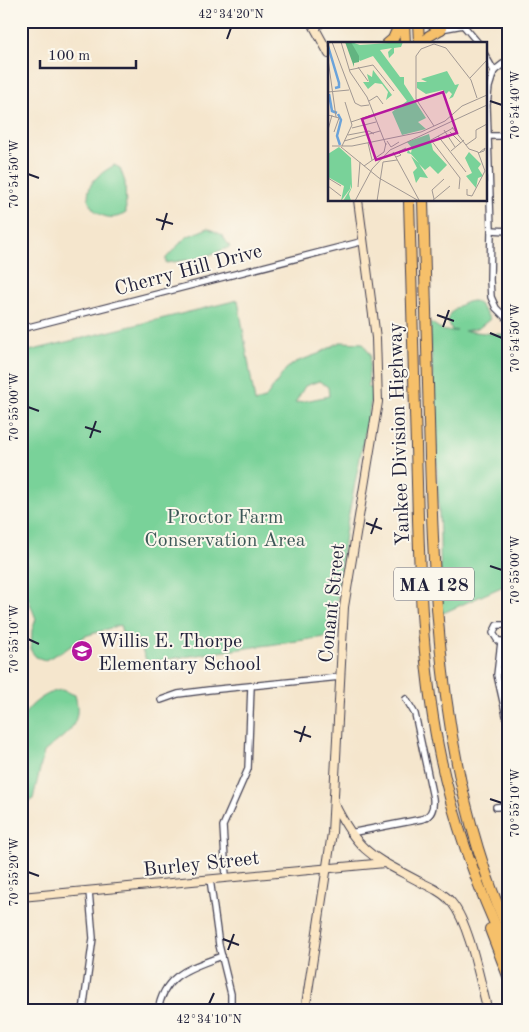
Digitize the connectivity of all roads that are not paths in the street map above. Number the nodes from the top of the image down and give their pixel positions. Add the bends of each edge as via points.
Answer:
1 (311, 21) edge
2 (325, 21) edge
3 (403, 21) edge
4 (418, 21) edge
5 (428, 21) edge
6 (471, 21) edge
7 (463, 25) junction
8 (315, 29) junction
9 (441, 29) junction
10 (389, 42) edge
11 (405, 42) edge
12 (419, 42) edge
13 (425, 42) edge
14 (477, 42) edge
15 (328, 52) edge
16 (486, 57) edge
17 (508, 60) edge
18 (494, 71) junction
19 (486, 136) edge
20 (508, 136) edge
21 (358, 201) edge
22 (409, 201) edge
23 (423, 201) edge
24 (491, 230) junction
25 (508, 231) edge
26 (364, 241) junction
27 (508, 320) edge
28 (21, 329) edge
29 (508, 625) edge
30 (505, 642) edge
31 (340, 677) junction
32 (251, 686) junction
33 (406, 699) dead end
34 (161, 700) dead end
35 (508, 724) edge
36 (334, 804) junction
37 (508, 806) edge
38 (496, 807) dead end
39 (350, 833) junction
40 (477, 846) junction
41 (470, 862) junction
42 (384, 863) junction
43 (327, 868) junction
44 (226, 877) junction
45 (210, 879) junction
46 (89, 891) junction
47 (21, 897) edge
48 (508, 919) edge
49 (508, 930) edge
50 (508, 953) edge
51 (222, 956) junction
52 (508, 976) edge
53 (83, 1011) edge
54 (158, 1011) edge
55 (231, 1011) edge
56 (305, 1011) edge
57 (488, 1011) edge

1 - 8 main road
2 - 8 street
3 - 10 highway
3 - 11 highway
4 - 12 highway
5 - 9 highway
6 - 7 street
7 - 9 street
7 - 14 street
8 - 15 main road
9 - 13 highway via 428,36
16 - 18 street
17 - 18 street
18 - 19 street via 487,94
19 - 20 street
19 - 24 street
21 - 26 main road, Conant Street
22 - 41 highway, Yankee Division Highway / MA 128 via 424,636 438,746
23 - 40 highway, Yankee Division Highway / MA 128 via 438,635 449,728
24 - 25 street
24 - 27 street via 491,297 496,308
26 - 28 street, Cherry Hill Drive
26 - 31 main road, Conant Street via 376,338 378,402 344,607
29 - 30 street via 501,623 493,630 495,639
30 - 35 street via 497,675
31 - 32 street
31 - 36 main road, Conant Street
32 - 34 street via 178,694
32 - 44 street via 248,769 223,826
33 - 39 street via 415,714 433,808 426,818
36 - 39 main road
36 - 43 main road, Conant Street
37 - 38 street
39 - 42 main road via 364,850
40 - 48 highway
40 - 49 highway, Yankee Division Highway / MA 128
41 - 50 highway, Yankee Division Highway / MA 128
41 - 52 highway via 476,892
42 - 43 main road, Burley Street
42 - 57 main road via 451,901 462,922
43 - 44 main road, Burley Street
43 - 56 main road, Conant Street
44 - 45 main road, Burley Street
45 - 46 main road, Burley Street
45 - 51 street
46 - 47 main road, Burley Street
46 - 53 street via 93,938
51 - 54 street via 181,972 169,982 160,998
51 - 55 street via 231,994

